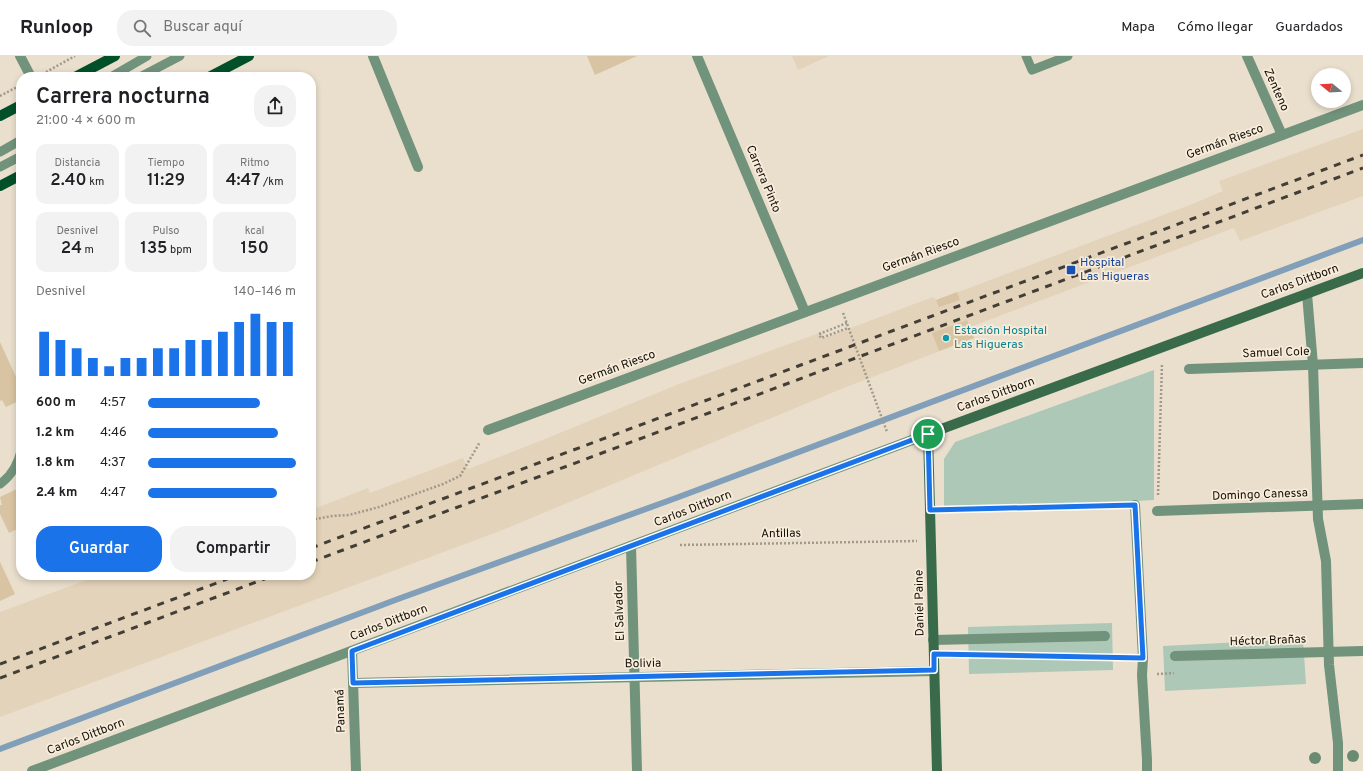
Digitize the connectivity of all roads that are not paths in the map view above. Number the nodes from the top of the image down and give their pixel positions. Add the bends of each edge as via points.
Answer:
1 (20, 56) edge
2 (115, 56) edge
3 (147, 56) edge
4 (180, 56) edge
5 (249, 56) edge
6 (373, 56) edge
7 (697, 56) edge
8 (1026, 56) edge
9 (1068, 56) edge
10 (1247, 56) edge
11 (28, 72) edge
12 (85, 72) edge
13 (120, 72) edge
14 (150, 72) edge
15 (219, 72) edge
16 (1363, 105) edge
17 (16, 108) edge
18 (0, 116) edge
19 (1282, 135) junction
20 (16, 143) edge
21 (0, 152) edge
22 (16, 159) edge
23 (0, 167) edge
24 (418, 167) dead end
25 (16, 178) edge
26 (0, 186) edge
27 (1363, 273) edge
28 (1307, 294) junction
29 (805, 312) junction
30 (1363, 364) edge
31 (1312, 365) junction
32 (1189, 369) dead end
33 (488, 430) road end
34 (928, 434) junction
35 (16, 466) edge
36 (0, 484) edge
37 (1363, 504) edge
38 (1135, 505) road end
39 (1317, 506) junction
40 (1157, 511) road end
41 (631, 546) junction
42 (1105, 636) dead end
43 (934, 640) junction
44 (352, 651) junction
45 (1363, 651) edge
46 (1328, 652) junction
47 (1175, 656) dead end
48 (934, 670) junction
49 (635, 677) junction
50 (353, 683) junction
51 (32, 771) edge
52 (356, 771) edge
53 (638, 771) edge
54 (937, 771) edge
55 (1147, 771) edge
56 (1338, 771) edge

1 - 11 street
2 - 12 main road
3 - 13 lane
4 - 14 lane
5 - 15 main road
6 - 24 street
7 - 29 street, Carrera Pinto
8 - 9 lane via 1032,70
10 - 19 street, Zenteno
16 - 19 street, Germán Riesco
17 - 18 main road
19 - 29 street, Germán Riesco
20 - 21 lane
22 - 23 lane
25 - 26 main road
27 - 28 street, Carlos Dittborn
28 - 31 street
28 - 34 street, Carlos Dittborn
29 - 33 street, Germán Riesco
30 - 31 street, Samuel Cole
31 - 32 street, Samuel Cole
31 - 39 street
34 - 41 street, Carlos Dittborn
34 - 43 street, Daniel Paine
35 - 36 lane
37 - 39 street, Domingo Canessa
38 - 55 street
39 - 40 street, Domingo Canessa
39 - 46 street via 1326,561
41 - 44 street, Carlos Dittborn
41 - 49 street, El Salvador
42 - 43 street
43 - 48 street, Daniel Paine
44 - 50 street, Panamá
44 - 51 street, Carlos Dittborn
45 - 46 street, Héctor Brañas
46 - 47 street, Héctor Brañas
46 - 56 street via 1338,743
48 - 49 street, Bolivia
48 - 54 street, Daniel Paine
49 - 50 street, Bolivia
49 - 53 street, El Salvador
50 - 52 street, Panamá

